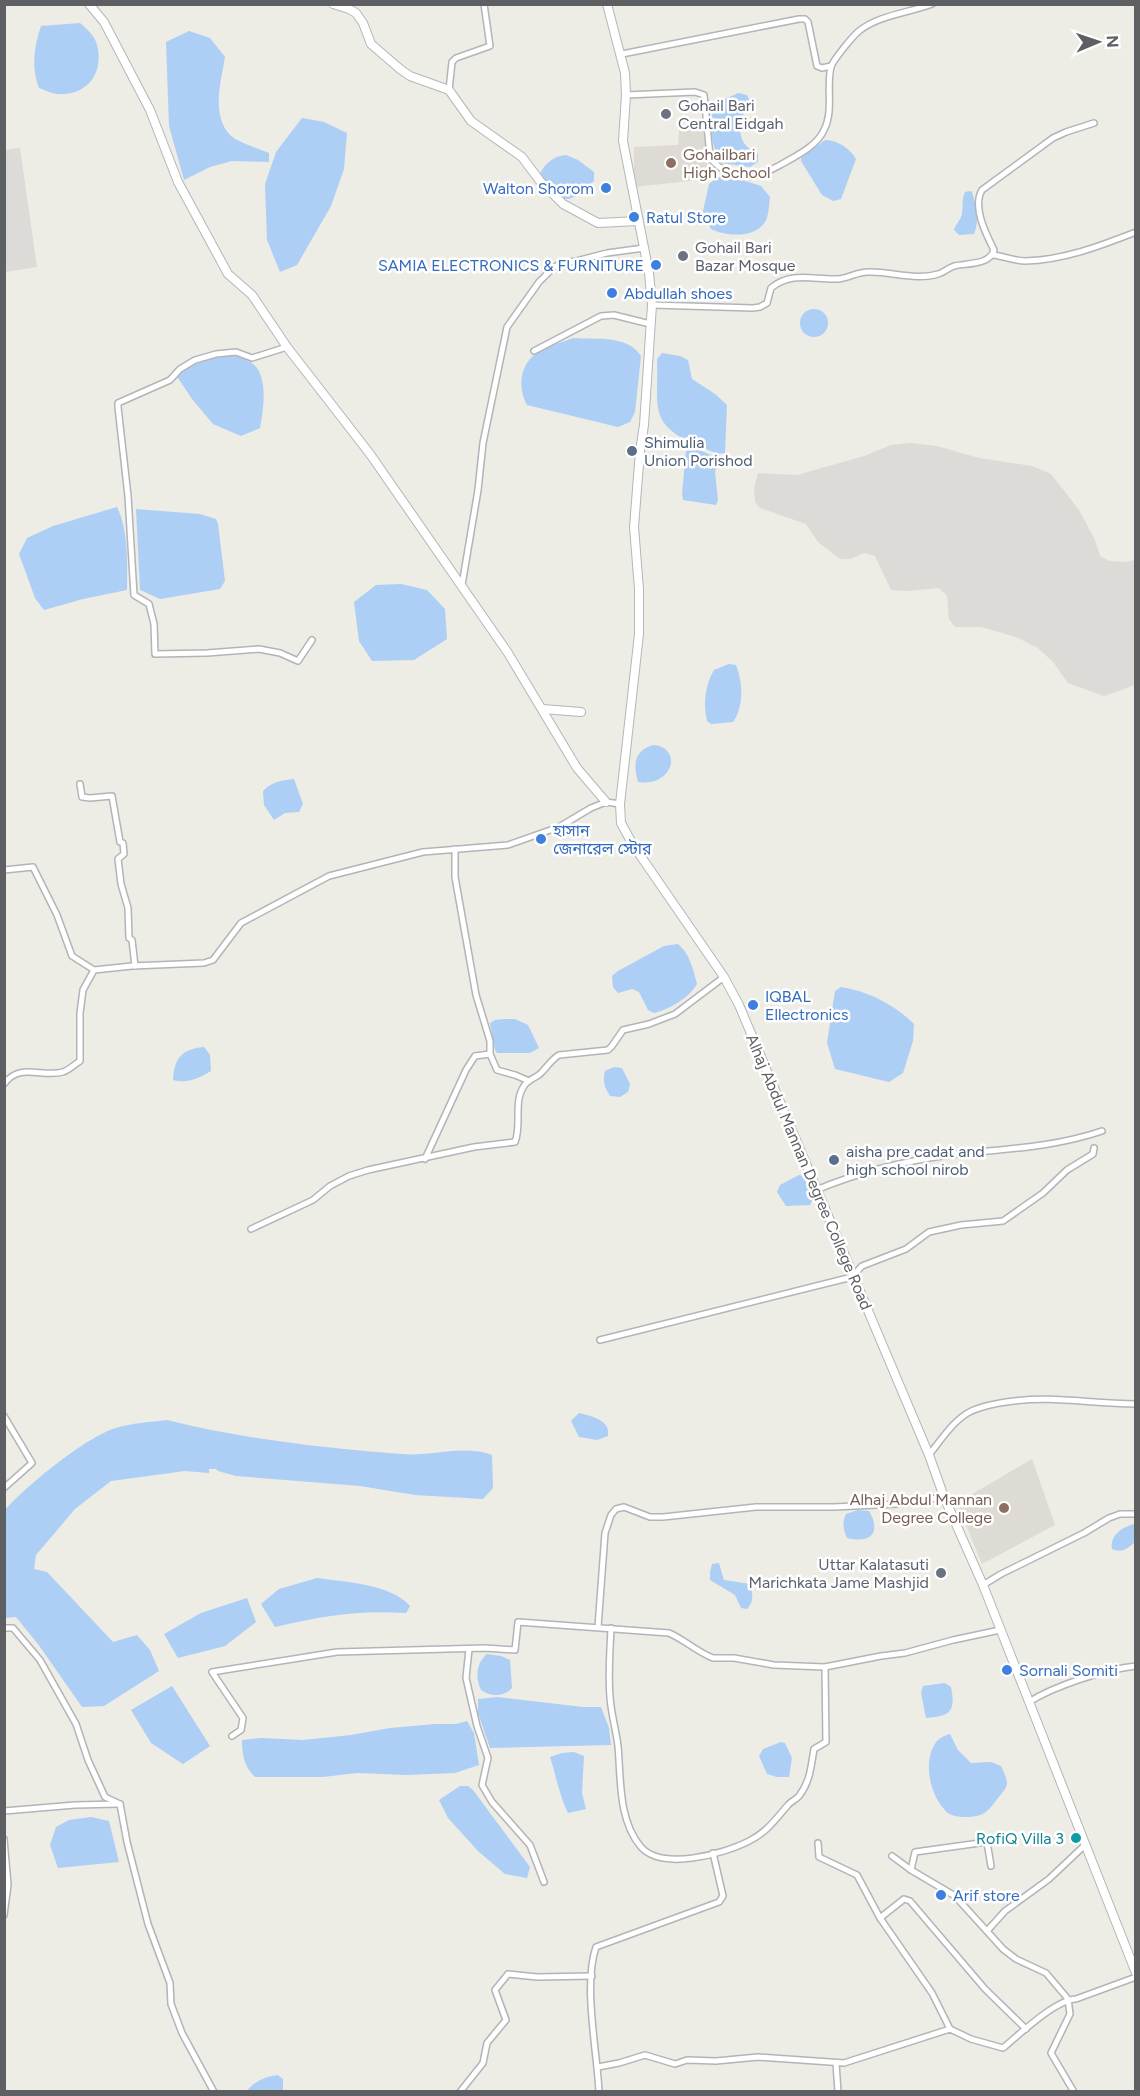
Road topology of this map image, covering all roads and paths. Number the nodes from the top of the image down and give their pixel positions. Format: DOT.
graph roads {
  1 [pos="89,4"];
  2 [pos="333,4"];
  3 [pos="483,4"];
  4 [pos="607,4"];
  5 [pos="932,4"];
  6 [pos="622,54"];
  7 [pos="831,66"];
  8 [pos="449,90"];
  9 [pos="626,95"];
  10 [pos="1094,123"];
  11 [pos="638,221"];
  12 [pos="1136,232"];
  13 [pos="644,248"];
  14 [pos="993,255"];
  15 [pos="652,305"];
  16 [pos="650,324"];
  17 [pos="287,347"];
  18 [pos="534,351"];
  19 [pos="462,585"];
  20 [pos="312,640"];
  21 [pos="542,709"];
  22 [pos="581,712"];
  23 [pos="80,784"];
  24 [pos="606,802"];
  25 [pos="620,804"];
  26 [pos="455,849"];
  27 [pos="4,870"];
  28 [pos="135,966"];
  29 [pos="94,970"];
  30 [pos="724,977"];
  31 [pos="490,1054"];
  32 [pos="529,1081"];
  33 [pos="4,1084"];
  34 [pos="1102,1131"];
  35 [pos="1094,1148"];
  36 [pos="425,1159"];
  37 [pos="816,1190"];
  38 [pos="251,1229"];
  39 [pos="852,1277"];
  40 [pos="600,1340"];
  41 [pos="1136,1404"];
  42 [pos="4,1416"];
  43 [pos="928,1455"];
  44 [pos="4,1488"];
  45 [pos="944,1497"];
  46 [pos="1136,1514"];
  47 [pos="983,1585"];
  48 [pos="598,1627"];
  49 [pos="4,1628"];
  50 [pos="611,1628"];
  51 [pos="1000,1630"];
  52 [pos="469,1648"];
  53 [pos="1136,1666"];
  54 [pos="825,1667"];
  55 [pos="1029,1702"];
  56 [pos="232,1736"];
  57 [pos="120,1804"];
  58 [pos="4,1811"];
  59 [pos="4,1839"];
  60 [pos="818,1843"];
  61 [pos="1085,1845"];
  62 [pos="713,1853"];
  63 [pos="892,1856"];
  64 [pos="991,1866"];
  65 [pos="911,1870"];
  66 [pos="544,1882"];
  67 [pos="4,1915"];
  68 [pos="880,1918"];
  69 [pos="987,1931"];
  70 [pos="1136,1975"];
  71 [pos="592,1976"];
  72 [pos="1068,1999"];
  73 [pos="950,2029"];
  74 [pos="1026,2029"];
  75 [pos="836,2063"];
  76 [pos="598,2067"];
  77 [pos="214,2091"];
  78 [pos="460,2091"];
  79 [pos="599,2091"];
  80 [pos="838,2091"];
  81 [pos="1074,2091"];
  1 -- 17 [label="street"];
  2 -- 8 [label="street"];
  3 -- 8 [label="street"];
  4 -- 6 [label="street, Alhaj Abdul Mannan Degree College Road"];
  5 -- 7 [label="street"];
  6 -- 7 [label="street"];
  6 -- 9 [label="street, Alhaj Abdul Mannan Degree College Road"];
  7 -- 9 [label="street"];
  8 -- 11 [label="street"];
  9 -- 11 [label="street, Alhaj Abdul Mannan Degree College Road"];
  10 -- 14 [label="street"];
  11 -- 13 [label="street, Alhaj Abdul Mannan Degree College Road"];
  12 -- 14 [label="street"];
  13 -- 15 [label="street, Alhaj Abdul Mannan Degree College Road"];
  13 -- 19 [label="street"];
  14 -- 15 [label="street"];
  15 -- 16 [label="street, Alhaj Abdul Mannan Degree College Road"];
  16 -- 18 [label="street"];
  16 -- 25 [label="street, Alhaj Abdul Mannan Degree College Road"];
  17 -- 19 [label="street"];
  17 -- 20 [label="street"];
  19 -- 21 [label="street"];
  21 -- 22 [label="street"];
  21 -- 24 [label="street"];
  23 -- 28 [label="street"];
  24 -- 25 [label="street"];
  24 -- 26 [label="street"];
  25 -- 30 [label="street, Alhaj Abdul Mannan Degree College Road"];
  26 -- 28 [label="street"];
  26 -- 31 [label="street"];
  27 -- 29 [label="street"];
  28 -- 29 [label="street"];
  29 -- 33 [label="street"];
  30 -- 32 [label="street"];
  30 -- 37 [label="street, Alhaj Abdul Mannan Degree College Road"];
  31 -- 32 [label="street"];
  31 -- 36 [label="street"];
  32 -- 36 [label="street"];
  34 -- 37 [label="street"];
  35 -- 39 [label="street"];
  36 -- 38 [label="street"];
  37 -- 39 [label="street, Alhaj Abdul Mannan Degree College Road"];
  39 -- 40 [label="street"];
  39 -- 43 [label="street, Alhaj Abdul Mannan Degree College Road"];
  41 -- 43 [label="street"];
  42 -- 44 [label="street"];
  43 -- 45 [label="street, Alhaj Abdul Mannan Degree College Road"];
  45 -- 47 [label="street, Alhaj Abdul Mannan Degree College Road"];
  45 -- 48 [label="street"];
  46 -- 47 [label="street"];
  47 -- 51 [label="street, Alhaj Abdul Mannan Degree College Road"];
  48 -- 50 [label="street"];
  48 -- 52 [label="street"];
  49 -- 57 [label="street"];
  50 -- 54 [label="street"];
  50 -- 62 [label="street"];
  51 -- 54 [label="street"];
  51 -- 55 [label="street, Alhaj Abdul Mannan Degree College Road"];
  52 -- 56 [label="street"];
  52 -- 66 [label="street"];
  53 -- 55 [label="street"];
  54 -- 62 [label="street"];
  55 -- 61 [label="street, Alhaj Abdul Mannan Degree College Road"];
  57 -- 58 [label="street"];
  57 -- 77 [label="street"];
  59 -- 67 [label="street"];
  60 -- 68 [label="street"];
  61 -- 69 [label="street"];
  61 -- 70 [label="street, Alhaj Abdul Mannan Degree College Road"];
  62 -- 71 [label="street"];
  63 -- 65 [label="street"];
  64 -- 65 [label="street"];
  65 -- 69 [label="street"];
  68 -- 73 [label="street"];
  68 -- 74 [label="street"];
  69 -- 72 [label="street"];
  70 -- 72 [label="street"];
  71 -- 76 [label="street"];
  71 -- 78 [label="street"];
  72 -- 74 [label="street"];
  72 -- 81 [label="street"];
  73 -- 74 [label="street"];
  73 -- 75 [label="street"];
  75 -- 76 [label="street"];
  75 -- 80 [label="street"];
  76 -- 79 [label="street"];
}
